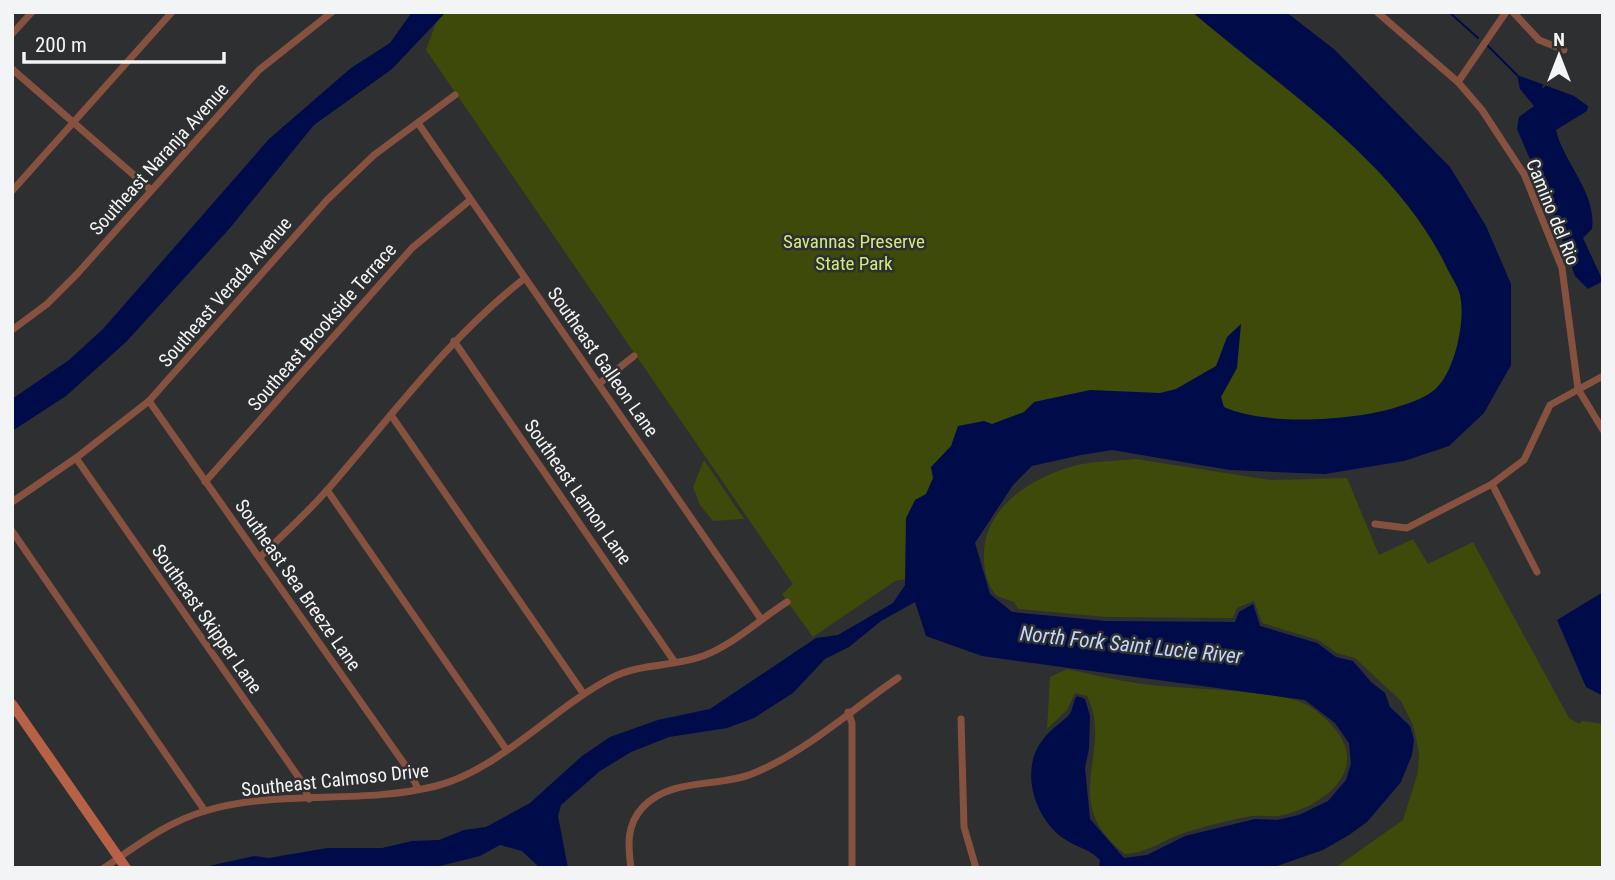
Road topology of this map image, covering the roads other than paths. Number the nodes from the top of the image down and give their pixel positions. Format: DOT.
graph roads {
  1 [pos="32,12"];
  2 [pos="172,12"];
  3 [pos="332,12"];
  4 [pos="1377,12"];
  5 [pos="1506,12"];
  6 [pos="1513,12"];
  7 [pos="12,34"];
  8 [pos="1564,50"];
  9 [pos="12,69"];
  10 [pos="1458,82"];
  11 [pos="455,95"];
  12 [pos="74,121"];
  13 [pos="418,124"];
  14 [pos="151,190"];
  15 [pos="12,191"];
  16 [pos="469,201"];
  17 [pos="525,278"];
  18 [pos="12,330"];
  19 [pos="454,341"];
  20 [pos="634,356"];
  21 [pos="1603,376"];
  22 [pos="600,383"];
  23 [pos="1578,388"];
  24 [pos="149,401"];
  25 [pos="391,415"];
  26 [pos="1603,430"];
  27 [pos="76,458"];
  28 [pos="205,482"];
  29 [pos="1492,484"];
  30 [pos="327,491"];
  31 [pos="12,502"];
  32 [pos="1375,524"];
  33 [pos="12,531"];
  34 [pos="261,556"];
  35 [pos="1536,572"];
  36 [pos="787,602"];
  37 [pos="761,619"];
  38 [pos="674,661"];
  39 [pos="898,678"];
  40 [pos="583,693"];
  41 [pos="12,704"];
  42 [pos="848,712"];
  43 [pos="961,719"];
  44 [pos="506,749"];
  45 [pos="418,789"];
  46 [pos="309,799"];
  47 [pos="205,811"];
  48 [pos="119,858"];
  49 [pos="104,868"];
  50 [pos="126,868"];
  51 [pos="631,868"];
  52 [pos="852,868"];
  53 [pos="976,868"];
  1 -- 7 [label="street"];
  2 -- 12 [label="street"];
  3 -- 14 [label="street, Southeast Naranja Avenue"];
  4 -- 10 [label="street, Camino del Rio"];
  5 -- 10 [label="street"];
  6 -- 8 [label="street"];
  9 -- 12 [label="street"];
  10 -- 23 [label="street, Camino del Rio"];
  11 -- 13 [label="street, Southeast Verada Avenue"];
  12 -- 14 [label="street"];
  12 -- 15 [label="street"];
  13 -- 16 [label="street, Southeast Galleon Lane"];
  13 -- 24 [label="street, Southeast Verada Avenue"];
  14 -- 18 [label="street, Southeast Naranja Avenue"];
  16 -- 17 [label="street, Southeast Galleon Lane"];
  16 -- 28 [label="street, Southeast Brookside Terrace"];
  17 -- 19 [label="street"];
  17 -- 22 [label="street, Southeast Galleon Lane"];
  19 -- 25 [label="street"];
  19 -- 38 [label="street, Southeast Lamon Lane"];
  20 -- 22 [label="street"];
  21 -- 23 [label="street"];
  22 -- 37 [label="street, Southeast Galleon Lane"];
  23 -- 26 [label="street, Camino del Rio"];
  23 -- 29 [label="street"];
  24 -- 27 [label="street, Southeast Verada Avenue"];
  24 -- 28 [label="street, Southeast Sea Breeze Lane"];
  25 -- 30 [label="street"];
  25 -- 40 [label="street"];
  27 -- 31 [label="street, Southeast Verada Avenue"];
  27 -- 46 [label="street, Southeast Skipper Lane"];
  28 -- 34 [label="street, Southeast Sea Breeze Lane"];
  29 -- 32 [label="street"];
  29 -- 35 [label="street"];
  30 -- 34 [label="street"];
  30 -- 44 [label="street"];
  33 -- 47 [label="street"];
  34 -- 45 [label="street, Southeast Sea Breeze Lane"];
  36 -- 37 [label="street, Southeast Calmoso Drive"];
  37 -- 38 [label="street, Southeast Calmoso Drive"];
  38 -- 40 [label="street, Southeast Calmoso Drive"];
  39 -- 42 [label="street"];
  40 -- 44 [label="street, Southeast Calmoso Drive"];
  41 -- 48 [label="street"];
  42 -- 51 [label="street"];
  42 -- 52 [label="street"];
  43 -- 53 [label="street"];
  44 -- 45 [label="street, Southeast Calmoso Drive"];
  45 -- 46 [label="street, Southeast Calmoso Drive"];
  46 -- 47 [label="street, Southeast Calmoso Drive"];
  47 -- 48 [label="street, Southeast Calmoso Drive"];
  48 -- 49 [label="street, Southeast Calmoso Drive"];
  48 -- 50 [label="street"];
}
